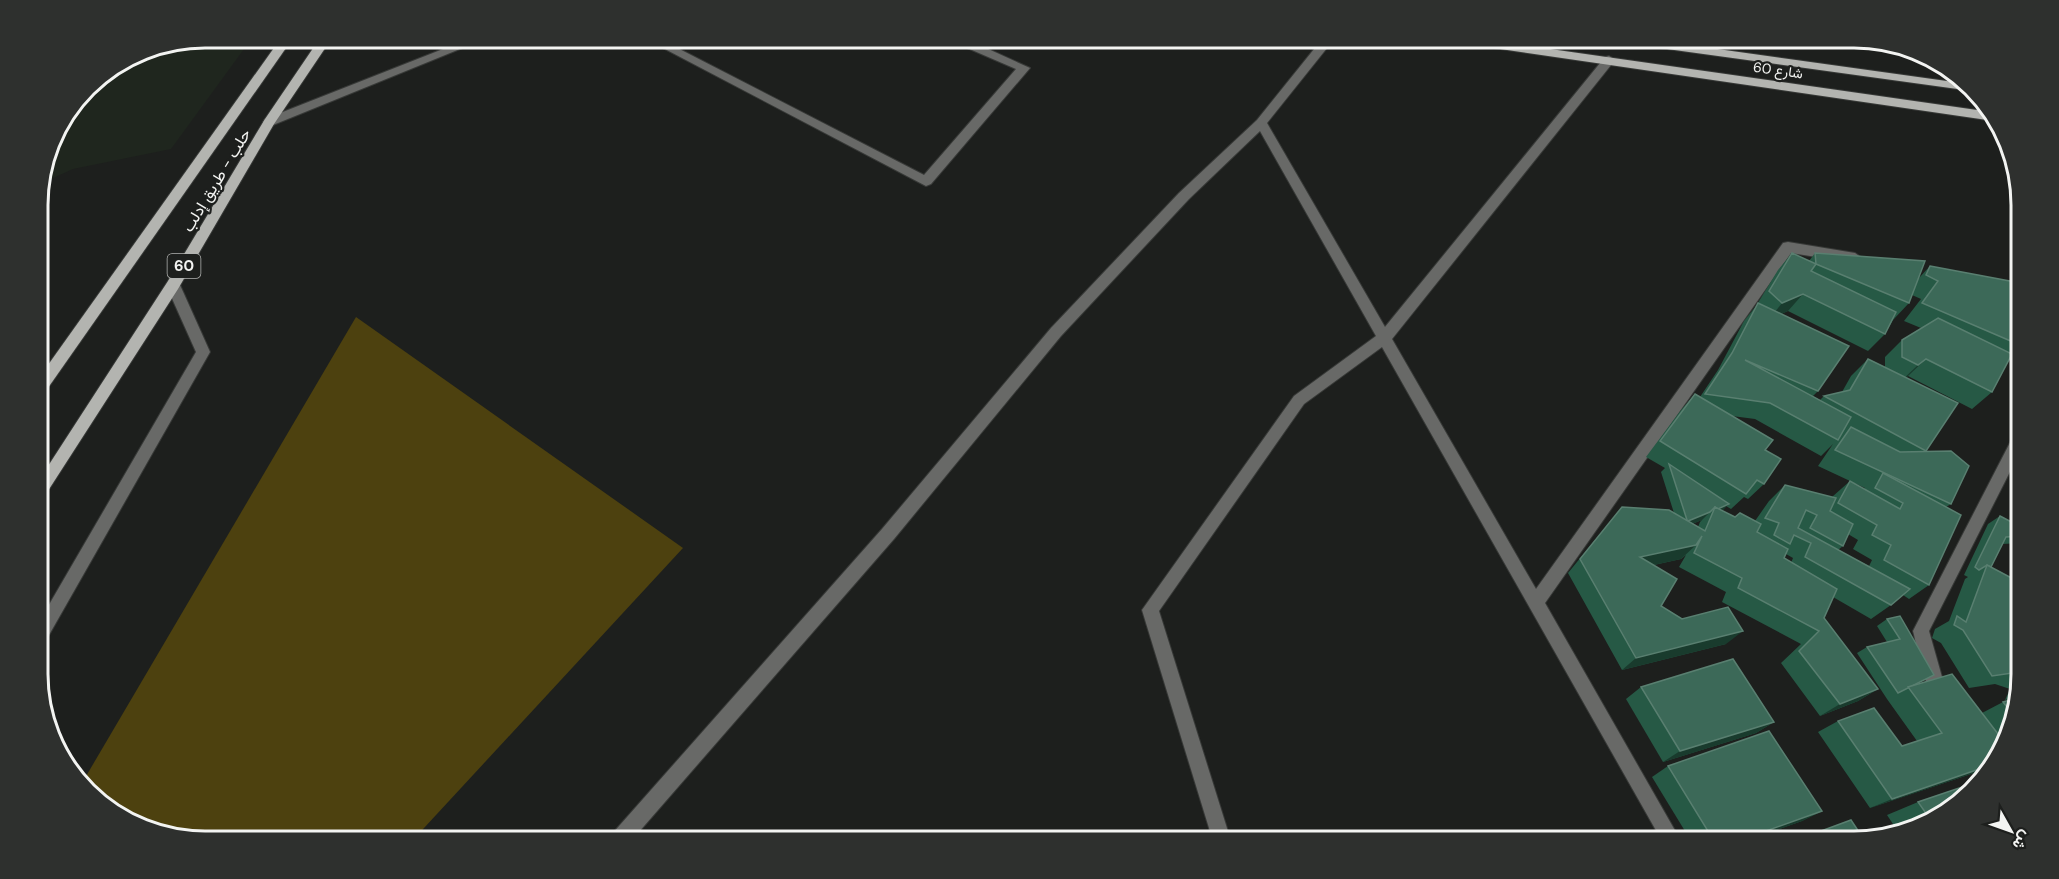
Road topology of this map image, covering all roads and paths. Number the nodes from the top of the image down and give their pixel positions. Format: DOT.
graph roads {
  1 [pos="280,48"];
  2 [pos="319,48"];
  3 [pos="456,48"];
  4 [pos="669,48"];
  5 [pos="978,48"];
  6 [pos="1321,48"];
  7 [pos="1523,48"];
  8 [pos="1686,48"];
  9 [pos="1609,60"];
  10 [pos="1957,86"];
  11 [pos="1983,116"];
  12 [pos="269,122"];
  13 [pos="1262,123"];
  14 [pos="1870,261"];
  15 [pos="173,285"];
  16 [pos="1384,336"];
  17 [pos="48,377"];
  18 [pos="2011,458"];
  19 [pos="48,478"];
  20 [pos="1537,601"];
  21 [pos="48,621"];
  22 [pos="1954,706"];
  23 [pos="629,831"];
  24 [pos="1219,831"];
  25 [pos="1666,831"];
  1 -- 17 [label="main road, حلب - طريق إدلب"];
  2 -- 12 [label="main road, حلب - طريق إدلب / 60"];
  3 -- 12 [label="street"];
  4 -- 5 [label="street"];
  6 -- 13 [label="street"];
  7 -- 9 [label="main road, شارع 60"];
  8 -- 10 [label="main road, شارع 60"];
  9 -- 11 [label="main road, شارع 60"];
  9 -- 16 [label="street"];
  12 -- 15 [label="main road, حلب - طريق إدلب / 60"];
  13 -- 16 [label="street"];
  13 -- 23 [label="street"];
  14 -- 20 [label="street"];
  15 -- 19 [label="main road, حلب - طريق إدلب / 60"];
  15 -- 21 [label="street"];
  16 -- 20 [label="street"];
  16 -- 24 [label="street"];
  18 -- 22 [label="street"];
  20 -- 25 [label="street"];
}
